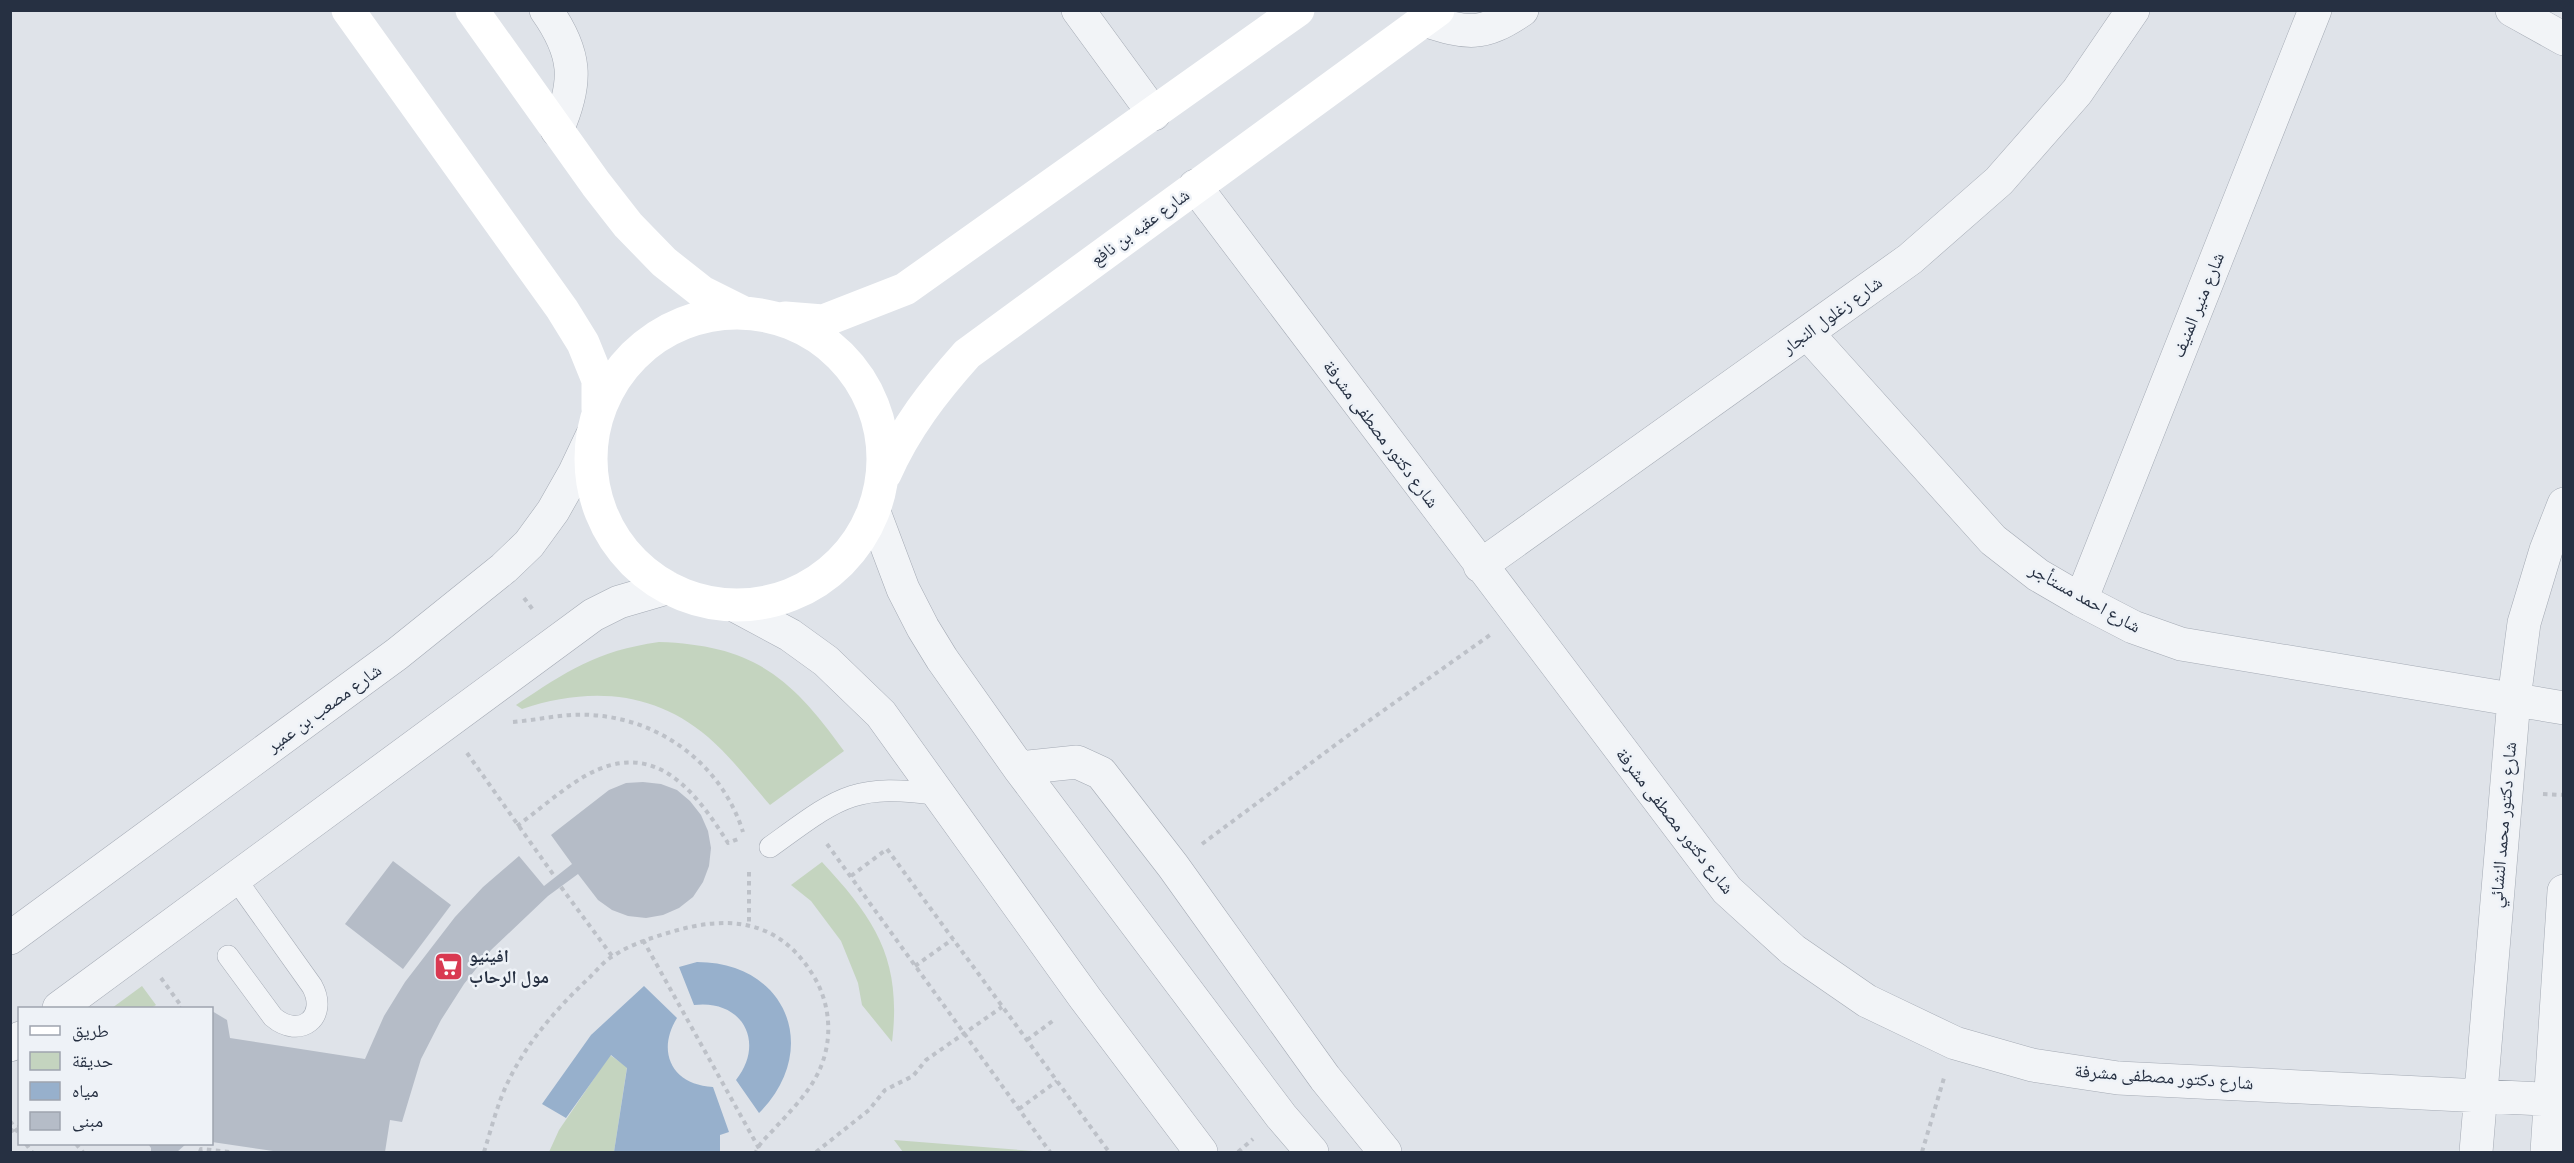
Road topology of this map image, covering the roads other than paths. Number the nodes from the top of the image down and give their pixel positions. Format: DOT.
graph roads {
  1 [pos="348,10"];
  2 [pos="472,10"];
  3 [pos="546,10"];
  4 [pos="1078,10"];
  5 [pos="1298,10"];
  6 [pos="1522,10"];
  7 [pos="2133,10"];
  8 [pos="2315,10"];
  9 [pos="2512,10"];
  10 [pos="1431,15"];
  11 [pos="2564,39"];
  12 [pos="1154,114"];
  13 [pos="557,130"];
  14 [pos="1195,186"];
  15 [pos="742,312"];
  16 [pos="776,317"];
  17 [pos="1807,333"];
  18 [pos="595,423"];
  19 [pos="878,497"];
  20 [pos="2564,504"];
  21 [pos="1480,566"];
  22 [pos="667,588"];
  23 [pos="2080,600"];
  24 [pos="736,606"];
  25 [pos="2514,699"];
  26 [pos="2564,708"];
  27 [pos="1019,768"];
  28 [pos="939,795"];
  29 [pos="771,847"];
  30 [pos="235,878"];
  31 [pos="2564,891"];
  32 [pos="11,938"];
  33 [pos="228,956"];
  34 [pos="60,1007"];
  35 [pos="2480,1096"];
  36 [pos="2557,1100"];
  37 [pos="1196,1150"];
  38 [pos="1312,1152"];
  39 [pos="1385,1152"];
  40 [pos="2476,1152"];
  41 [pos="2547,1152"];
  1 -- 18 [label="street, شارع عقبه بن نافع"];
  2 -- 13 [label="street"];
  3 -- 13 [label="street"];
  4 -- 12 [label="street"];
  5 -- 12 [label="street"];
  6 -- 10 [label="street"];
  7 -- 17 [label="street, شارع زغلول النجار"];
  8 -- 23 [label="street, شارع منير المنيف"];
  9 -- 11 [label="street"];
  10 -- 14 [label="street, شارع عقبه بن نافع"];
  12 -- 16 [label="street"];
  13 -- 15 [label="street"];
  14 -- 19 [label="street, شارع عقبه بن نافع"];
  14 -- 21 [label="street, شارع دكتور مصطفى مشرفة"];
  15 -- 16 [label="street"];
  15 -- 18 [label="street"];
  16 -- 19 [label="street"];
  17 -- 21 [label="street, شارع زغلول النجار"];
  17 -- 23 [label="street, شارع احمد مستأجر"];
  18 -- 22 [label="street, شارع عقبه بن نافع"];
  18 -- 32 [label="street, شارع مصعب بن عمير"];
  19 -- 24 [label="street, شارع عقبه بن نافع"];
  19 -- 27 [label="street"];
  20 -- 25 [label="street, شارع دكتور محمد النشائي"];
  21 -- 35 [label="street, شارع دكتور مصطفى مشرفة"];
  22 -- 24 [label="street, شارع عقبه بن نافع"];
  22 -- 30 [label="street"];
  23 -- 25 [label="street, شارع احمد مستأجر"];
  24 -- 28 [label="street"];
  25 -- 26 [label="street, شارع احمد مستأجر"];
  25 -- 35 [label="street, شارع دكتور محمد النشائي"];
  27 -- 38 [label="street"];
  27 -- 39 [label="street"];
  28 -- 29 [label="lane"];
  28 -- 37 [label="street"];
  30 -- 33 [label="lane"];
  30 -- 34 [label="street"];
  31 -- 36 [label="street"];
  35 -- 36 [label="street, شارع دكتور مصطفى مشرفة"];
  35 -- 40 [label="street, شارع دكتور محمد النشائي"];
  36 -- 41 [label="street"];
}
